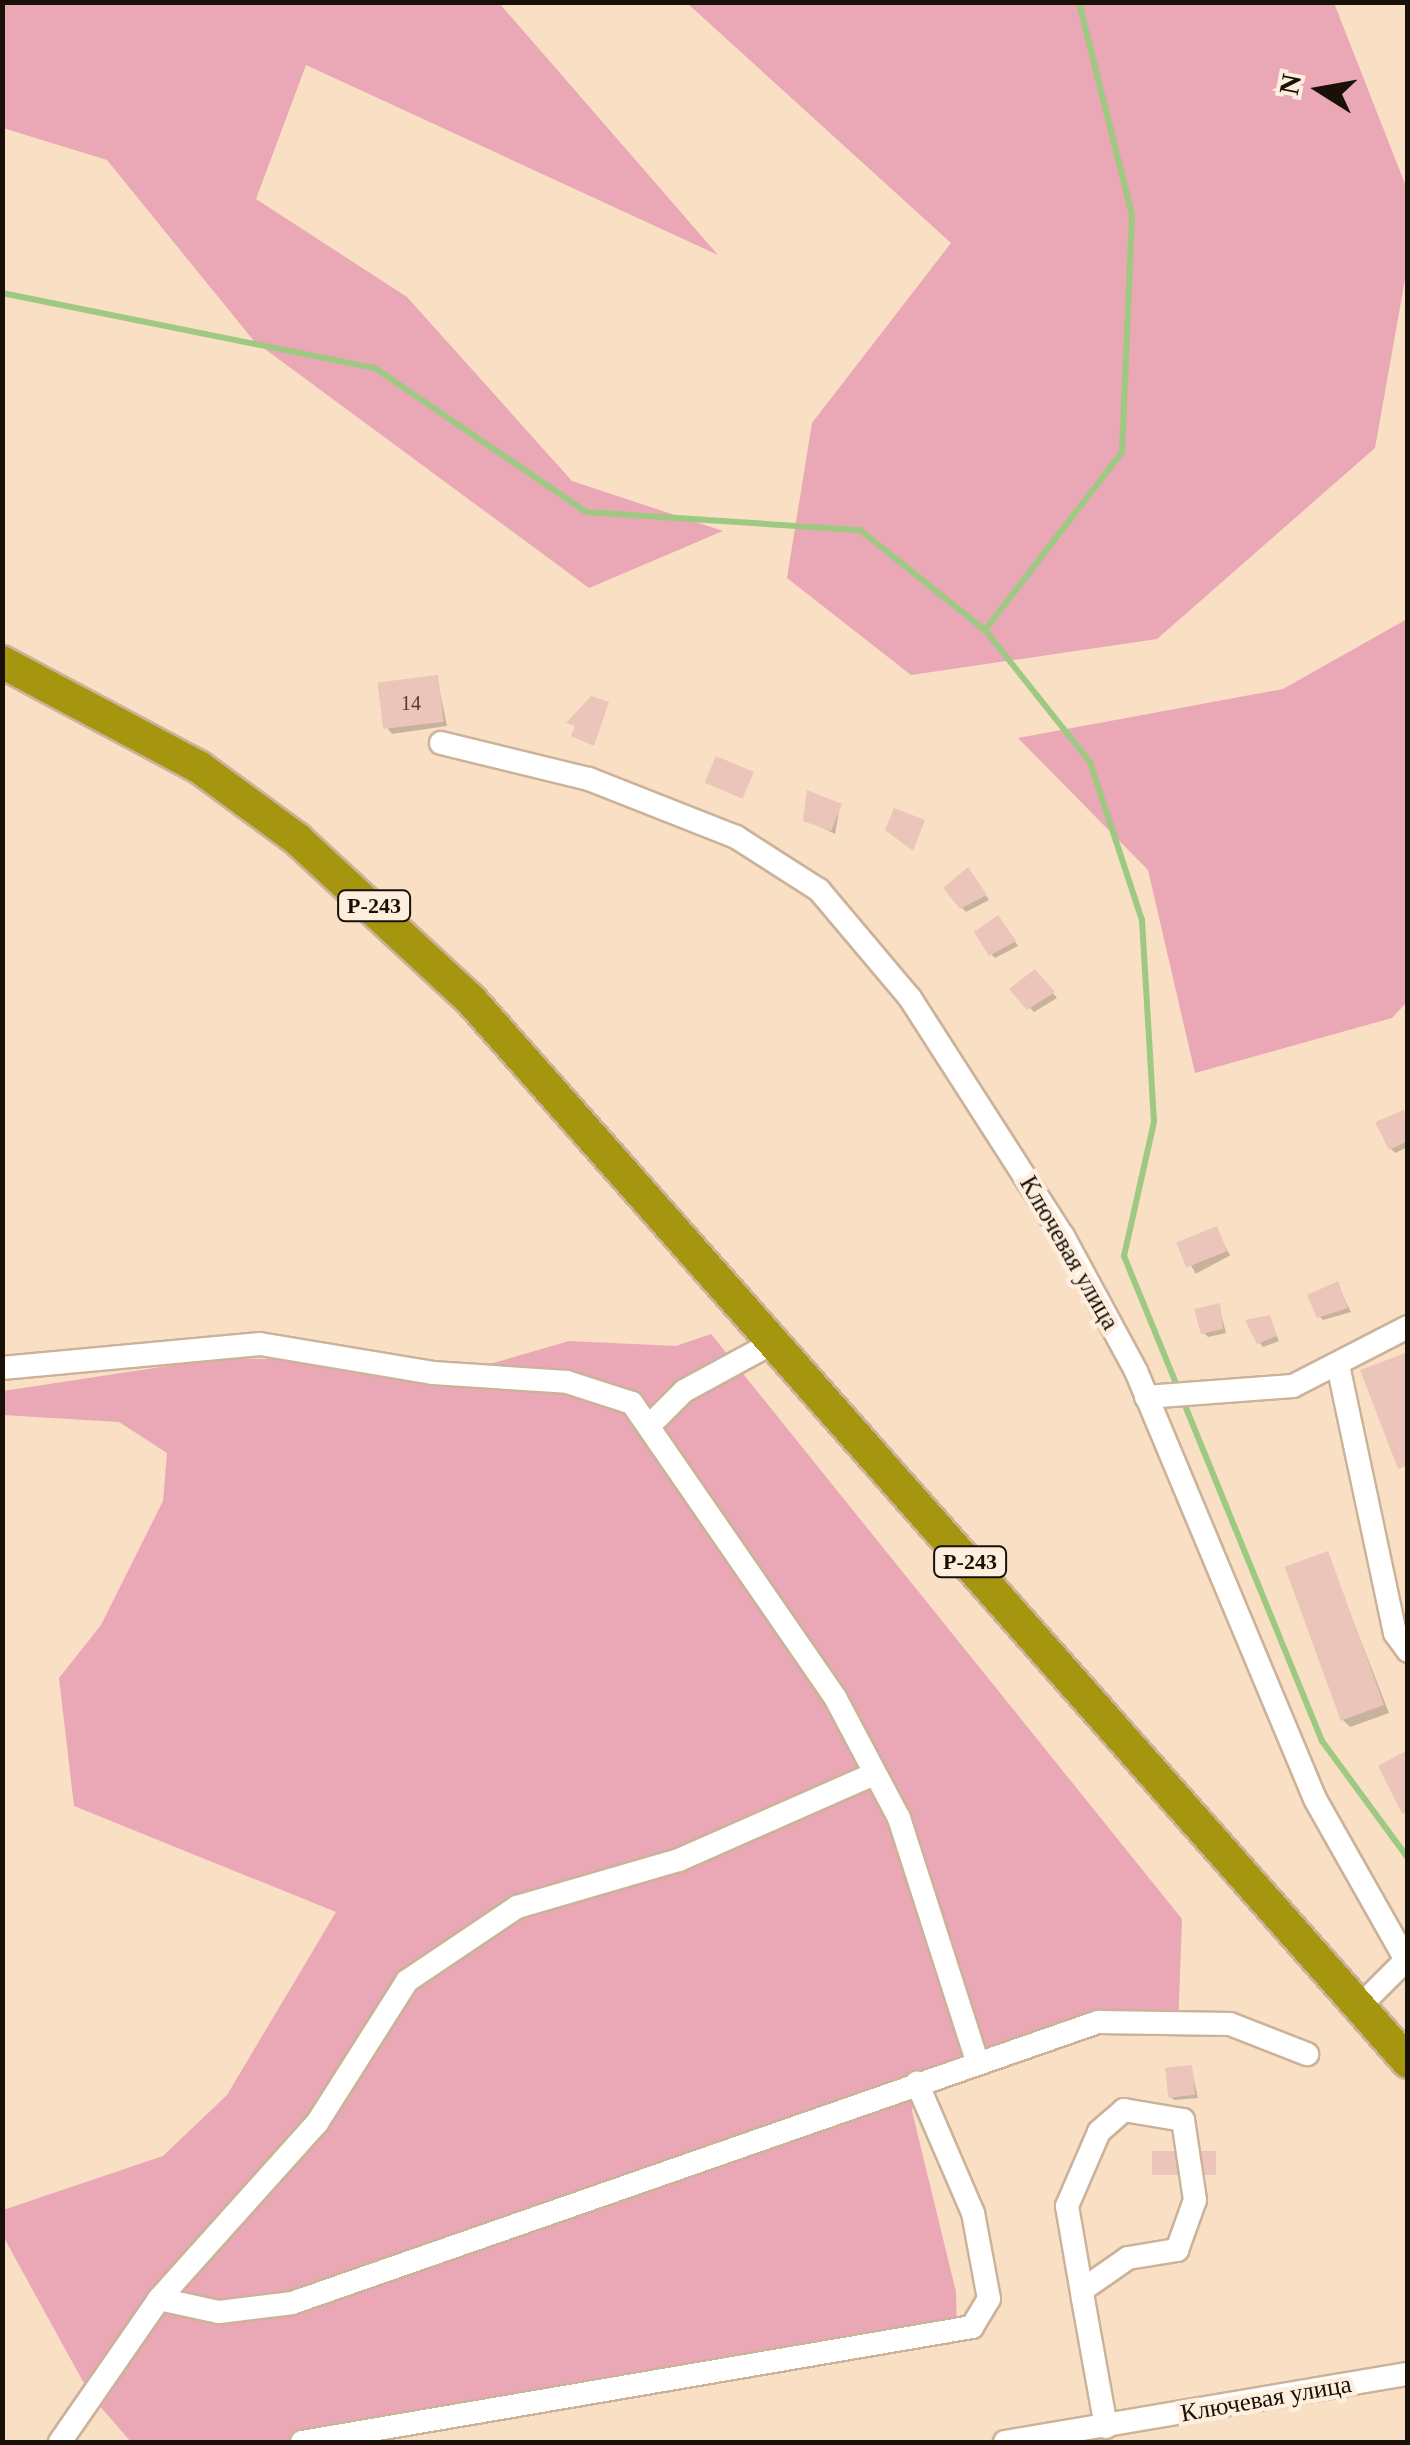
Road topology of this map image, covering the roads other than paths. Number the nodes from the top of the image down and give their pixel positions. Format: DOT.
graph roads {
  1 [pos="2,662"];
  2 [pos="441,743"];
  3 [pos="1408,1327"];
  4 [pos="776,1341"];
  5 [pos="1338,1365"];
  6 [pos="2,1368"];
  7 [pos="1146,1397"];
  8 [pos="652,1423"];
  9 [pos="1408,1651"];
  10 [pos="872,1775"];
  11 [pos="1360,2006"];
  12 [pos="1307,2054"];
  13 [pos="976,2058"];
  14 [pos="1408,2062"];
  15 [pos="917,2084"];
  16 [pos="1082,2290"];
  17 [pos="158,2299"];
  18 [pos="1408,2374"];
  19 [pos="1106,2426"];
  20 [pos="60,2442"];
  21 [pos="302,2442"];
  22 [pos="1005,2442"];
  1 -- 4 [label="highway, Р-243"];
  2 -- 7 [label="street, Ключевая улица"];
  3 -- 5 [label="street"];
  4 -- 8 [label="street"];
  4 -- 11 [label="highway, Р-243"];
  5 -- 7 [label="street"];
  5 -- 9 [label="street"];
  6 -- 8 [label="street"];
  7 -- 11 [label="street, Ключевая улица"];
  8 -- 10 [label="street"];
  10 -- 13 [label="street"];
  10 -- 17 [label="street"];
  11 -- 14 [label="highway, Р-243"];
  12 -- 13 [label="street"];
  13 -- 15 [label="street"];
  15 -- 17 [label="street"];
  15 -- 21 [label="street"];
  16 -- 16 [label="street"];
  16 -- 19 [label="street"];
  17 -- 20 [label="street"];
  18 -- 19 [label="street, Ключевая улица"];
  19 -- 22 [label="street, Ключевая улица"];
}
